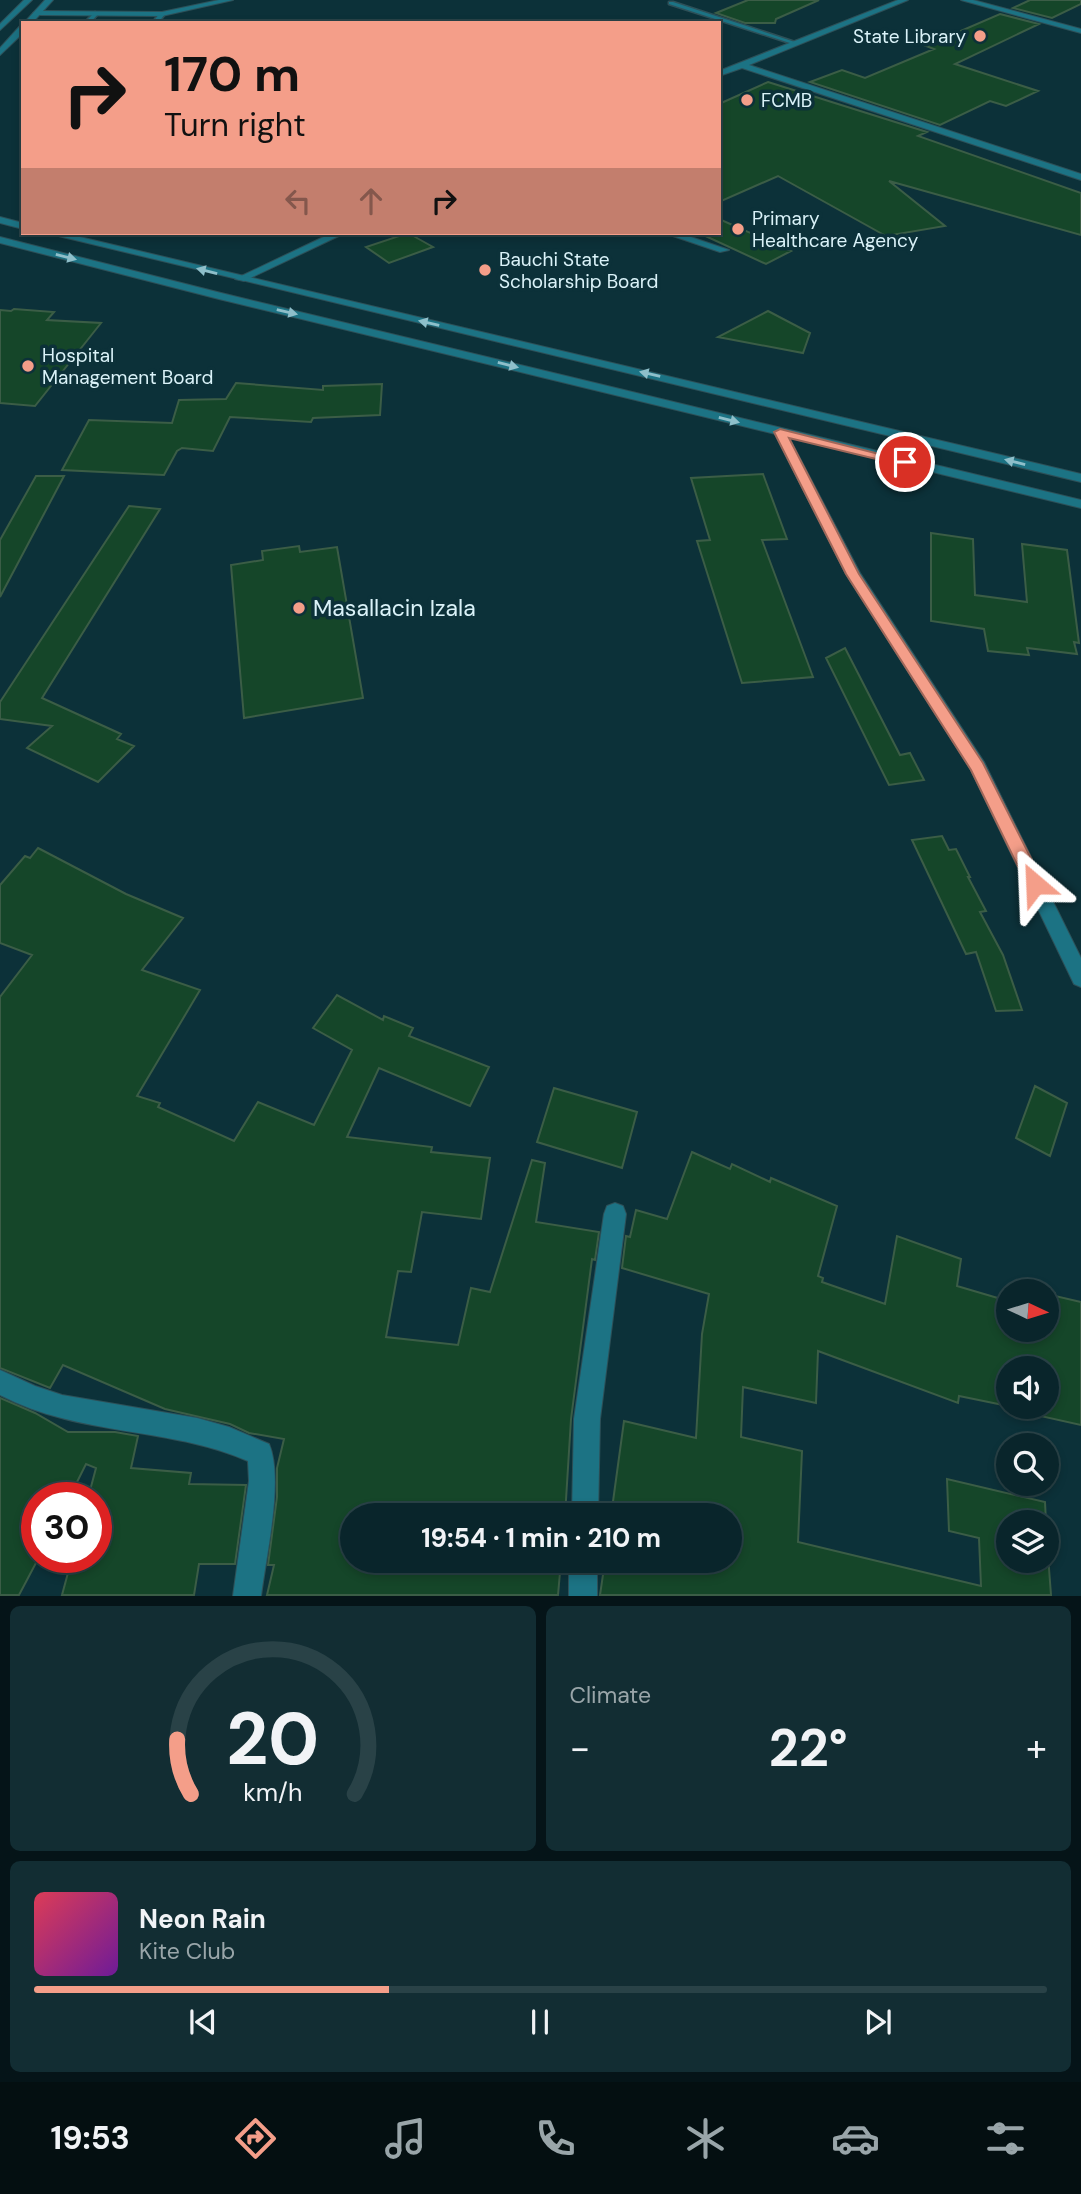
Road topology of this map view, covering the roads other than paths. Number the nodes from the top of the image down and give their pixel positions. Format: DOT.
graph roads {
  1 [pos="27,0"];
  2 [pos="49,0"];
  3 [pos="229,0"];
  4 [pos="904,0"];
  5 [pos="965,0"];
  6 [pos="988,0"];
  7 [pos="671,3"];
  8 [pos="37,13"];
  9 [pos="95,14"];
  10 [pos="162,14"];
  11 [pos="30,21"];
  12 [pos="89,21"];
  13 [pos="157,21"];
  14 [pos="1,25"];
  15 [pos="1081,25"];
  16 [pos="21,30"];
  17 [pos="1081,32"];
  18 [pos="795,43"];
  19 [pos="0,53"];
  20 [pos="742,65"];
  21 [pos="721,73"];
  22 [pos="1081,177"];
  23 [pos="0,220"];
  24 [pos="21,225"];
  25 [pos="59,235"];
  26 [pos="336,235"];
  27 [pos="675,235"];
  28 [pos="0,240"];
  29 [pos="724,250"];
  30 [pos="240,279"];
  31 [pos="780,432"];
  32 [pos="1081,478"];
  33 [pos="1081,504"];
  34 [pos="1081,978"];
  35 [pos="615,1214"];
  36 [pos="0,1382"];
  37 [pos="584,1503"];
  38 [pos="583,1573"];
  39 [pos="247,1595"];
  40 [pos="583,1595"];
  1 -- 14 [label="street"];
  2 -- 8 [label="street"];
  3 -- 10 [label="street"];
  4 -- 18 [label="street"];
  5 -- 17 [label="street"];
  6 -- 15 [label="street"];
  7 -- 18 [label="lane"];
  8 -- 9 [label="street"];
  8 -- 11 [label="street"];
  9 -- 10 [label="street"];
  9 -- 12 [label="lane"];
  10 -- 13 [label="lane"];
  16 -- 19 [label="street"];
  18 -- 20 [label="street"];
  20 -- 21 [label="street"];
  20 -- 22 [label="street"];
  23 -- 24 [label="street"];
  30 -- 25 [label="street, one-way"];
  26 -- 30 [label="street"];
  27 -- 29 [label="street"];
  28 -- 31 [label="street, one-way"];
  32 -- 30 [label="street, one-way"];
  31 -- 33 [label="street"];
  31 -- 34 [label="street"];
  35 -- 37 [label="street"];
  36 -- 39 [label="street"];
  38 -- 40 [label="street"];
}
